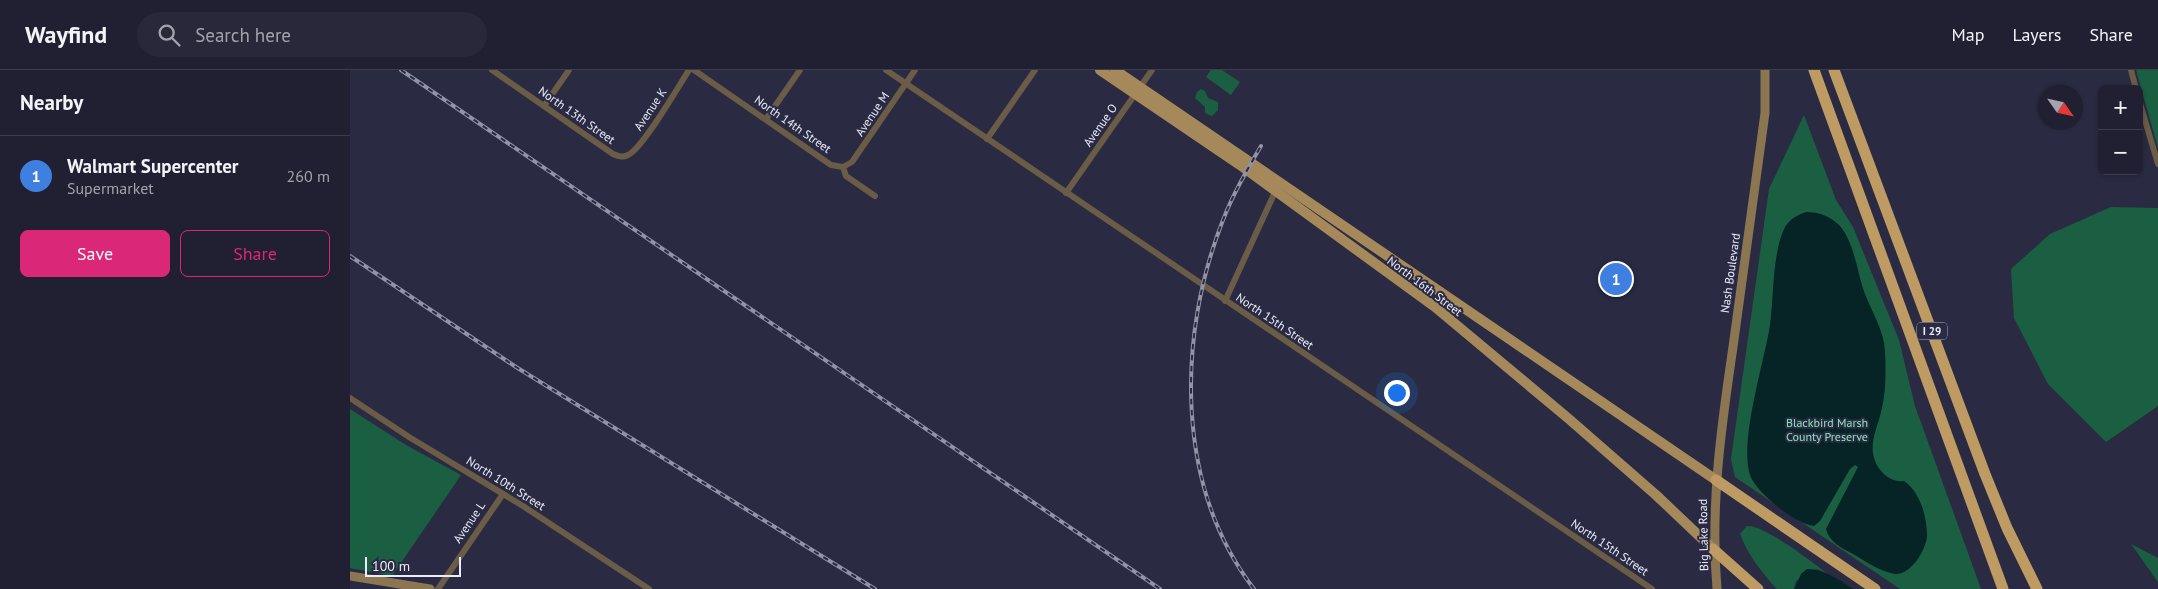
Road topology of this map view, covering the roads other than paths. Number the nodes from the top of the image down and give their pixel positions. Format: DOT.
graph roads {
  1 [pos="492,70"];
  2 [pos="569,70"];
  3 [pos="689,70"];
  4 [pos="694,70"];
  5 [pos="800,70"];
  6 [pos="886,70"];
  7 [pos="915,70"];
  8 [pos="1035,70"];
  9 [pos="1100,70"];
  10 [pos="1114,70"];
  11 [pos="1152,70"];
  12 [pos="1765,70"];
  13 [pos="1814,70"];
  14 [pos="1834,70"];
  15 [pos="2130,70"];
  16 [pos="906,84"];
  17 [pos="2135,85"];
  18 [pos="1137,91"];
  19 [pos="544,106"];
  20 [pos="2143,113"];
  21 [pos="766,119"];
  22 [pos="987,139"];
  23 [pos="625,156"];
  24 [pos="2158,164"];
  25 [pos="843,167"];
  26 [pos="1275,192"];
  27 [pos="1066,193"];
  28 [pos="875,196"];
  29 [pos="1225,301"];
  30 [pos="350,398"];
  31 [pos="1716,480"];
  32 [pos="503,494"];
  33 [pos="1714,549"];
  34 [pos="350,576"];
  35 [pos="430,589"];
  36 [pos="438,589"];
  37 [pos="649,589"];
  38 [pos="1652,589"];
  39 [pos="1717,589"];
  40 [pos="1758,589"];
  41 [pos="1875,589"];
  42 [pos="2003,589"];
  43 [pos="2037,589"];
  1 -- 19 [label="street, North 13th Street"];
  2 -- 19 [label="street"];
  3 -- 23 [label="street, Avenue K"];
  4 -- 21 [label="street, North 14th Street"];
  5 -- 21 [label="street"];
  6 -- 16 [label="street, North 15th Street"];
  7 -- 16 [label="street, Avenue M"];
  8 -- 22 [label="street"];
  9 -- 18 [label="main road, North 16th Street"];
  10 -- 18 [label="main road, North 16th Street"];
  11 -- 18 [label="street, Avenue O"];
  12 -- 31 [label="street, Nash Boulevard"];
  13 -- 42 [label="highway, I 29"];
  14 -- 43 [label="highway, I 29"];
  15 -- 17 [label="street"];
  16 -- 22 [label="street, North 15th Street"];
  16 -- 25 [label="street, Avenue M"];
  18 -- 26 [label="main road, North 16th Street"];
  18 -- 27 [label="street, Avenue O"];
  18 -- 31 [label="main road, North 16th Street"];
  19 -- 23 [label="street, North 13th Street"];
  20 -- 24 [label="street"];
  21 -- 25 [label="street, North 14th Street"];
  22 -- 27 [label="street, North 15th Street"];
  25 -- 28 [label="street, North 14th Street"];
  26 -- 29 [label="street"];
  26 -- 33 [label="main road, North 16th Street"];
  27 -- 29 [label="street, North 15th Street"];
  29 -- 38 [label="street, North 15th Street"];
  30 -- 32 [label="street, North 10th Street"];
  31 -- 33 [label="street, Big Lake Road"];
  31 -- 41 [label="highway"];
  32 -- 36 [label="street, Avenue L"];
  32 -- 37 [label="street, North 10th Street"];
  33 -- 39 [label="street, Big Lake Road"];
  33 -- 40 [label="highway"];
  34 -- 35 [label="street"];
}
